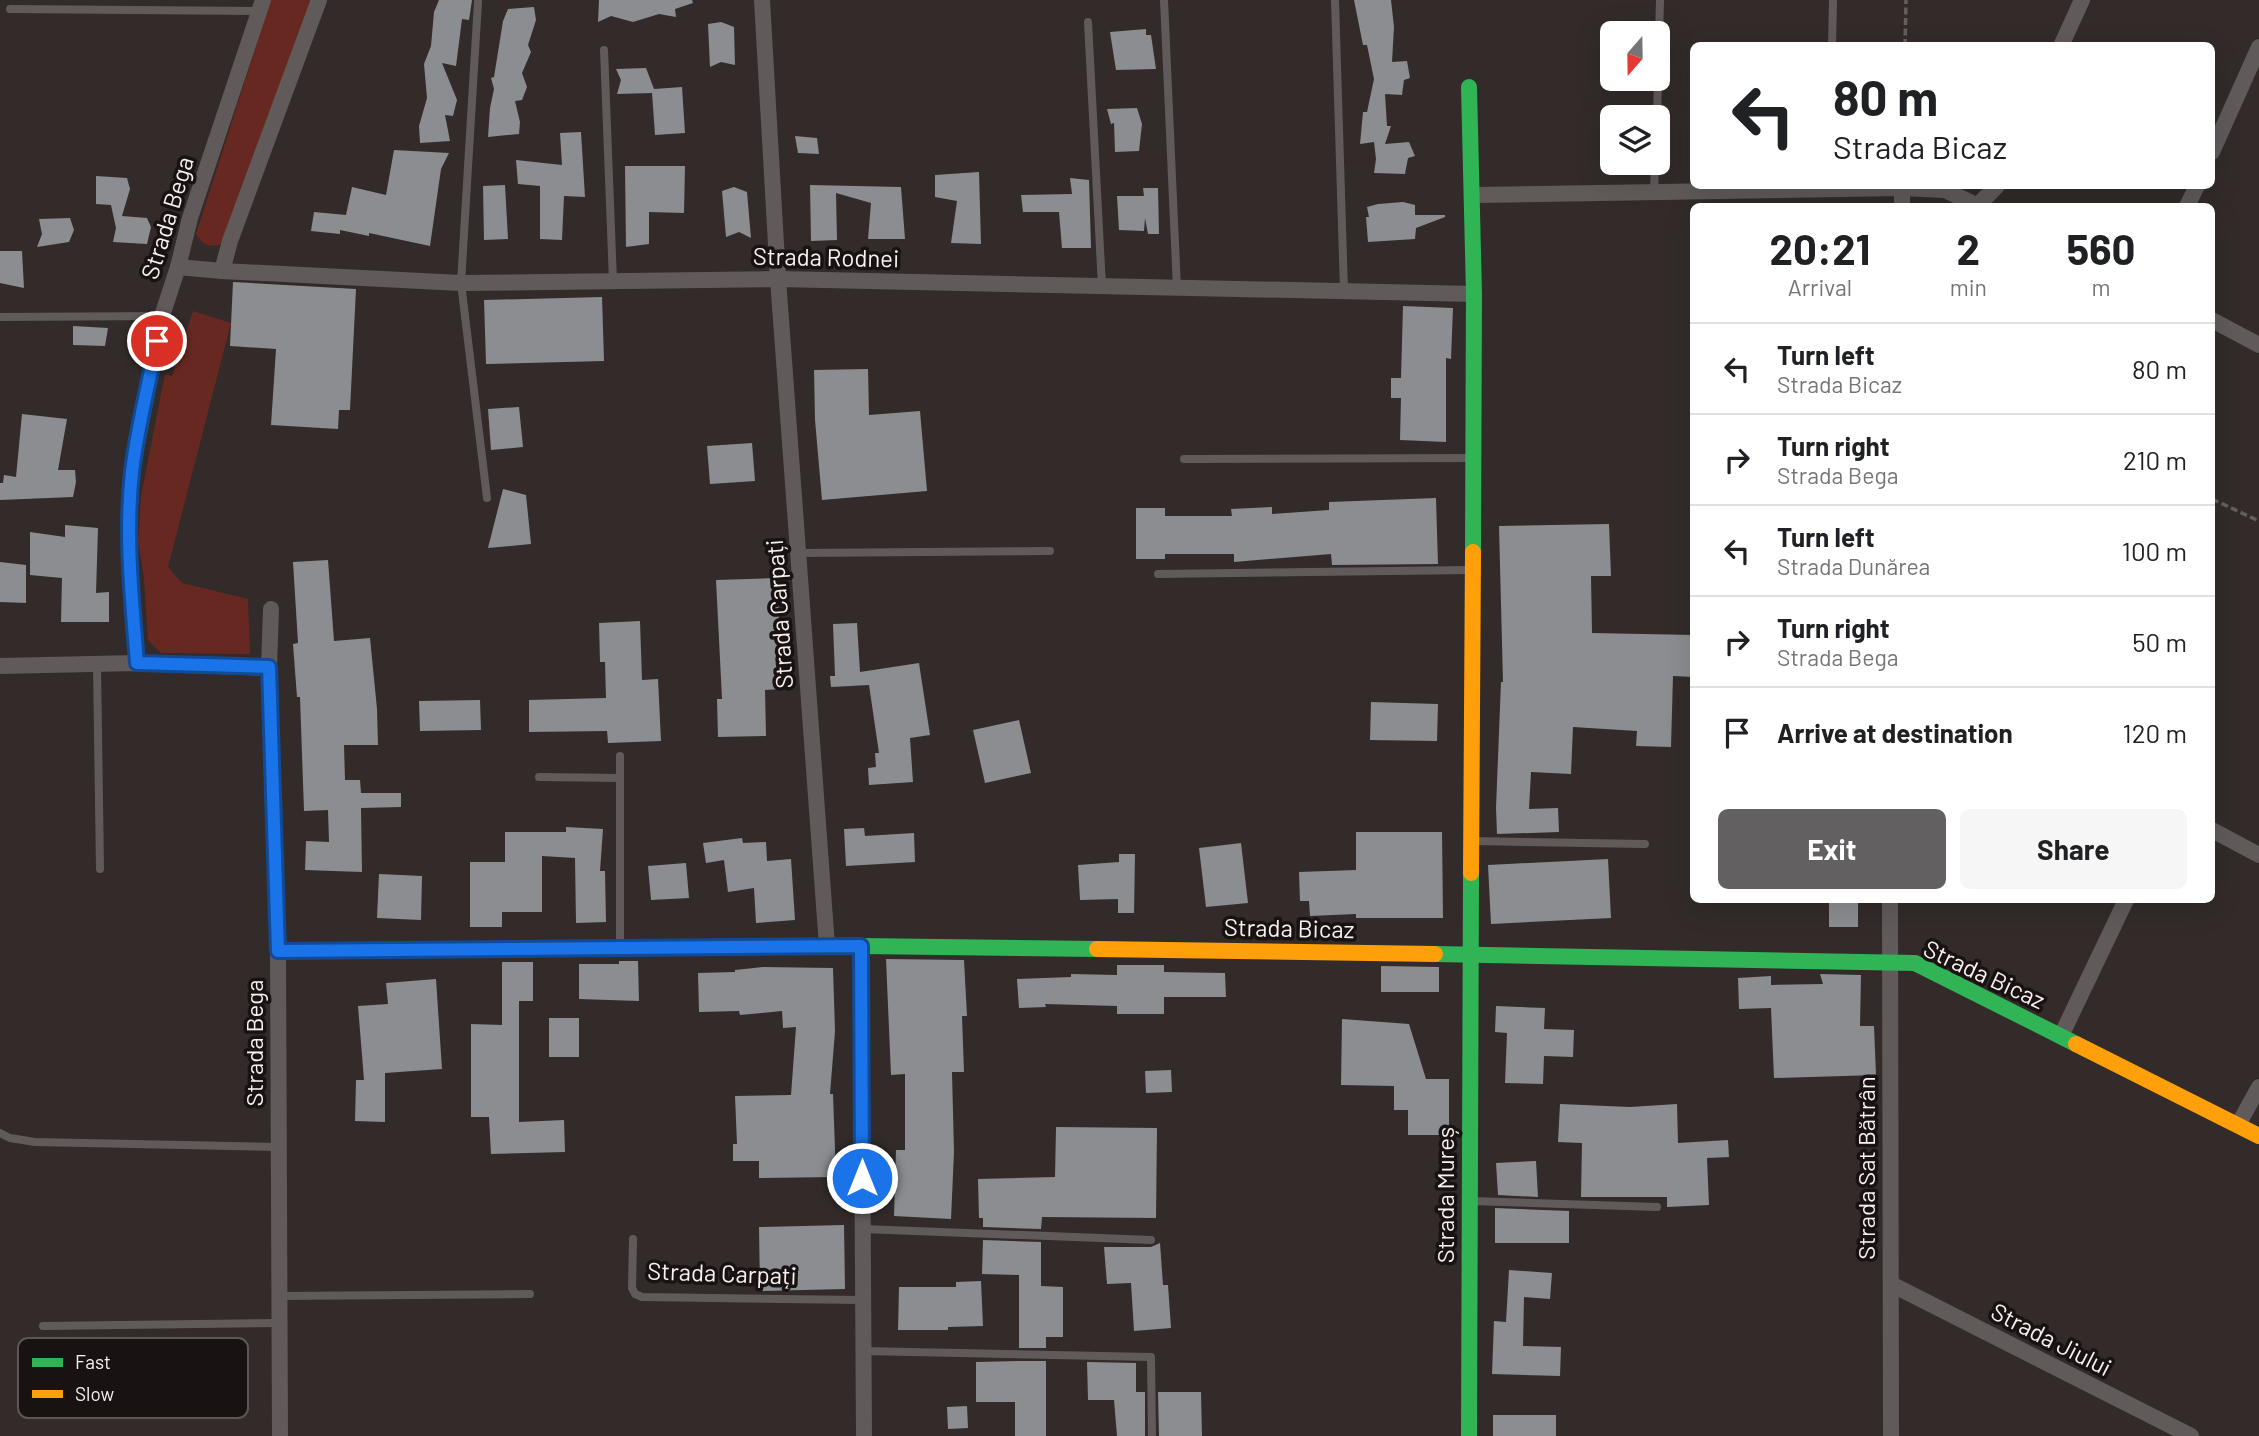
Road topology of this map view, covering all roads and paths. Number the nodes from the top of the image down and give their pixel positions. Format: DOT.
graph roads {
  1 [pos="319,0"];
  2 [pos="762,0"];
  3 [pos="1164,0"];
  4 [pos="1335,0"];
  5 [pos="1660,0"];
  6 [pos="1833,0"];
  7 [pos="1906,0"];
  8 [pos="2082,0"];
  9 [pos="478,2"];
  10 [pos="262,5"];
  11 [pos="10,9"];
  12 [pos="1088,22"];
  13 [pos="1832,42"];
  14 [pos="1905,42"];
  15 [pos="2063,42"];
  16 [pos="2259,47"];
  17 [pos="604,50"];
  18 [pos="1469,87"];
  19 [pos="1657,105"];
  20 [pos="2215,145"];
  21 [pos="1655,175"];
  22 [pos="1759,189"];
  23 [pos="1924,189"];
  24 [pos="1994,189"];
  25 [pos="1654,192"];
  26 [pos="1473,195"];
  27 [pos="1972,203"];
  28 [pos="1981,203"];
  29 [pos="178,267"];
  30 [pos="222,271"];
  31 [pos="778,279"];
  32 [pos="613,281"];
  33 [pos="461,284"];
  34 [pos="1102,286"];
  35 [pos="1177,288"];
  36 [pos="1345,290"];
  37 [pos="1474,294"];
  38 [pos="162,316"];
  39 [pos="0,317"];
  40 [pos="2215,322"];
  41 [pos="2259,345"];
  42 [pos="1472,458"];
  43 [pos="1184,459"];
  44 [pos="487,498"];
  45 [pos="2215,500"];
  46 [pos="2259,521"];
  47 [pos="1050,551"];
  48 [pos="798,553"];
  49 [pos="1471,570"];
  50 [pos="1158,574"];
  51 [pos="271,608"];
  52 [pos="137,663"];
  53 [pos="97,664"];
  54 [pos="0,666"];
  55 [pos="269,667"];
  56 [pos="620,757"];
  57 [pos="539,777"];
  58 [pos="620,778"];
  59 [pos="2215,832"];
  60 [pos="1470,841"];
  61 [pos="1645,844"];
  62 [pos="2259,855"];
  63 [pos="100,869"];
  64 [pos="1890,903"];
  65 [pos="2125,903"];
  66 [pos="827,946"];
  67 [pos="861,946"];
  68 [pos="620,948"];
  69 [pos="278,951"];
  70 [pos="1470,954"];
  71 [pos="1889,963"];
  72 [pos="2061,1036"];
  73 [pos="2259,1087"];
  74 [pos="2238,1125"];
  75 [pos="0,1133"];
  76 [pos="2259,1136"];
  77 [pos="278,1147"];
  78 [pos="1469,1201"];
  79 [pos="1657,1206"];
  80 [pos="863,1229"];
  81 [pos="632,1239"];
  82 [pos="1151,1240"];
  83 [pos="1891,1284"];
  84 [pos="530,1294"];
  85 [pos="278,1296"];
  86 [pos="862,1300"];
  87 [pos="279,1323"];
  88 [pos="43,1326"];
  89 [pos="863,1351"];
  90 [pos="280,1436"];
  91 [pos="864,1436"];
  92 [pos="1152,1436"];
  93 [pos="1469,1436"];
  94 [pos="1891,1436"];
  95 [pos="2191,1436"];
  1 -- 30 [label="street"];
  2 -- 31 [label="street, Strada Carpați"];
  3 -- 35 [label="lane"];
  4 -- 36 [label="lane"];
  5 -- 19 [label="lane"];
  6 -- 13 [label="lane"];
  7 -- 14 [label="path"];
  8 -- 15 [label="street"];
  9 -- 33 [label="lane"];
  10 -- 11 [label="lane"];
  10 -- 29 [label="street, Strada Bega"];
  12 -- 34 [label="lane"];
  16 -- 20 [label="street"];
  17 -- 32 [label="lane"];
  18 -- 26 [label="street, Strada Mureș"];
  21 -- 25 [label="lane"];
  22 -- 25 [label="street"];
  23 -- 27 [label="street"];
  24 -- 28 [label="street"];
  25 -- 26 [label="street"];
  26 -- 37 [label="street, Strada Mureș"];
  29 -- 30 [label="street, Strada Rodnei"];
  29 -- 38 [label="street, Strada Bega"];
  30 -- 33 [label="street, Strada Rodnei"];
  31 -- 32 [label="street, Strada Rodnei"];
  31 -- 34 [label="street, Strada Rodnei"];
  31 -- 48 [label="street, Strada Carpați"];
  32 -- 33 [label="street, Strada Rodnei"];
  33 -- 44 [label="lane"];
  34 -- 35 [label="street, Strada Rodnei"];
  35 -- 36 [label="street, Strada Rodnei"];
  36 -- 37 [label="street, Strada Rodnei"];
  37 -- 42 [label="street, Strada Mureș"];
  38 -- 39 [label="lane"];
  38 -- 52 [label="street, Strada Bega"];
  40 -- 41 [label="street"];
  42 -- 43 [label="lane"];
  42 -- 49 [label="street, Strada Mureș"];
  45 -- 46 [label="path"];
  47 -- 48 [label="lane"];
  48 -- 66 [label="street, Strada Carpați"];
  49 -- 50 [label="lane"];
  49 -- 60 [label="street, Strada Mureș"];
  51 -- 55 [label="street, Strada Bega"];
  52 -- 53 [label="street"];
  52 -- 55 [label="street"];
  53 -- 54 [label="street"];
  53 -- 63 [label="lane"];
  55 -- 69 [label="street, Strada Bega"];
  56 -- 58 [label="lane"];
  57 -- 58 [label="lane"];
  58 -- 68 [label="lane"];
  59 -- 62 [label="street"];
  60 -- 61 [label="lane"];
  60 -- 70 [label="street, Strada Mureș"];
  64 -- 71 [label="street, Strada Sat Bătrân"];
  65 -- 72 [label="street"];
  66 -- 67 [label="street, Strada Bicaz"];
  66 -- 68 [label="street, Strada Bicaz"];
  67 -- 70 [label="street, Strada Bicaz"];
  67 -- 80 [label="street"];
  68 -- 69 [label="street, Strada Bicaz"];
  69 -- 77 [label="street, Strada Bega"];
  70 -- 71 [label="street, Strada Bicaz"];
  70 -- 78 [label="street, Strada Mureș"];
  71 -- 72 [label="street, Strada Bicaz"];
  71 -- 83 [label="street, Strada Sat Bătrân"];
  72 -- 74 [label="street, Strada Bicaz"];
  73 -- 74 [label="street"];
  74 -- 76 [label="street, Strada Bicaz"];
  75 -- 77 [label="lane"];
  77 -- 85 [label="street, Strada Bega"];
  78 -- 79 [label="lane"];
  78 -- 93 [label="street, Strada Mureș"];
  80 -- 82 [label="lane"];
  80 -- 86 [label="street"];
  81 -- 86 [label="lane, Strada Carpați"];
  83 -- 94 [label="street, Strada Sat Bătrân"];
  83 -- 95 [label="street, Strada Jiului"];
  84 -- 85 [label="lane"];
  85 -- 87 [label="street, Strada Bega"];
  86 -- 89 [label="street"];
  87 -- 88 [label="lane"];
  87 -- 90 [label="street, Strada Bega"];
  89 -- 91 [label="street"];
  89 -- 92 [label="lane"];
}
